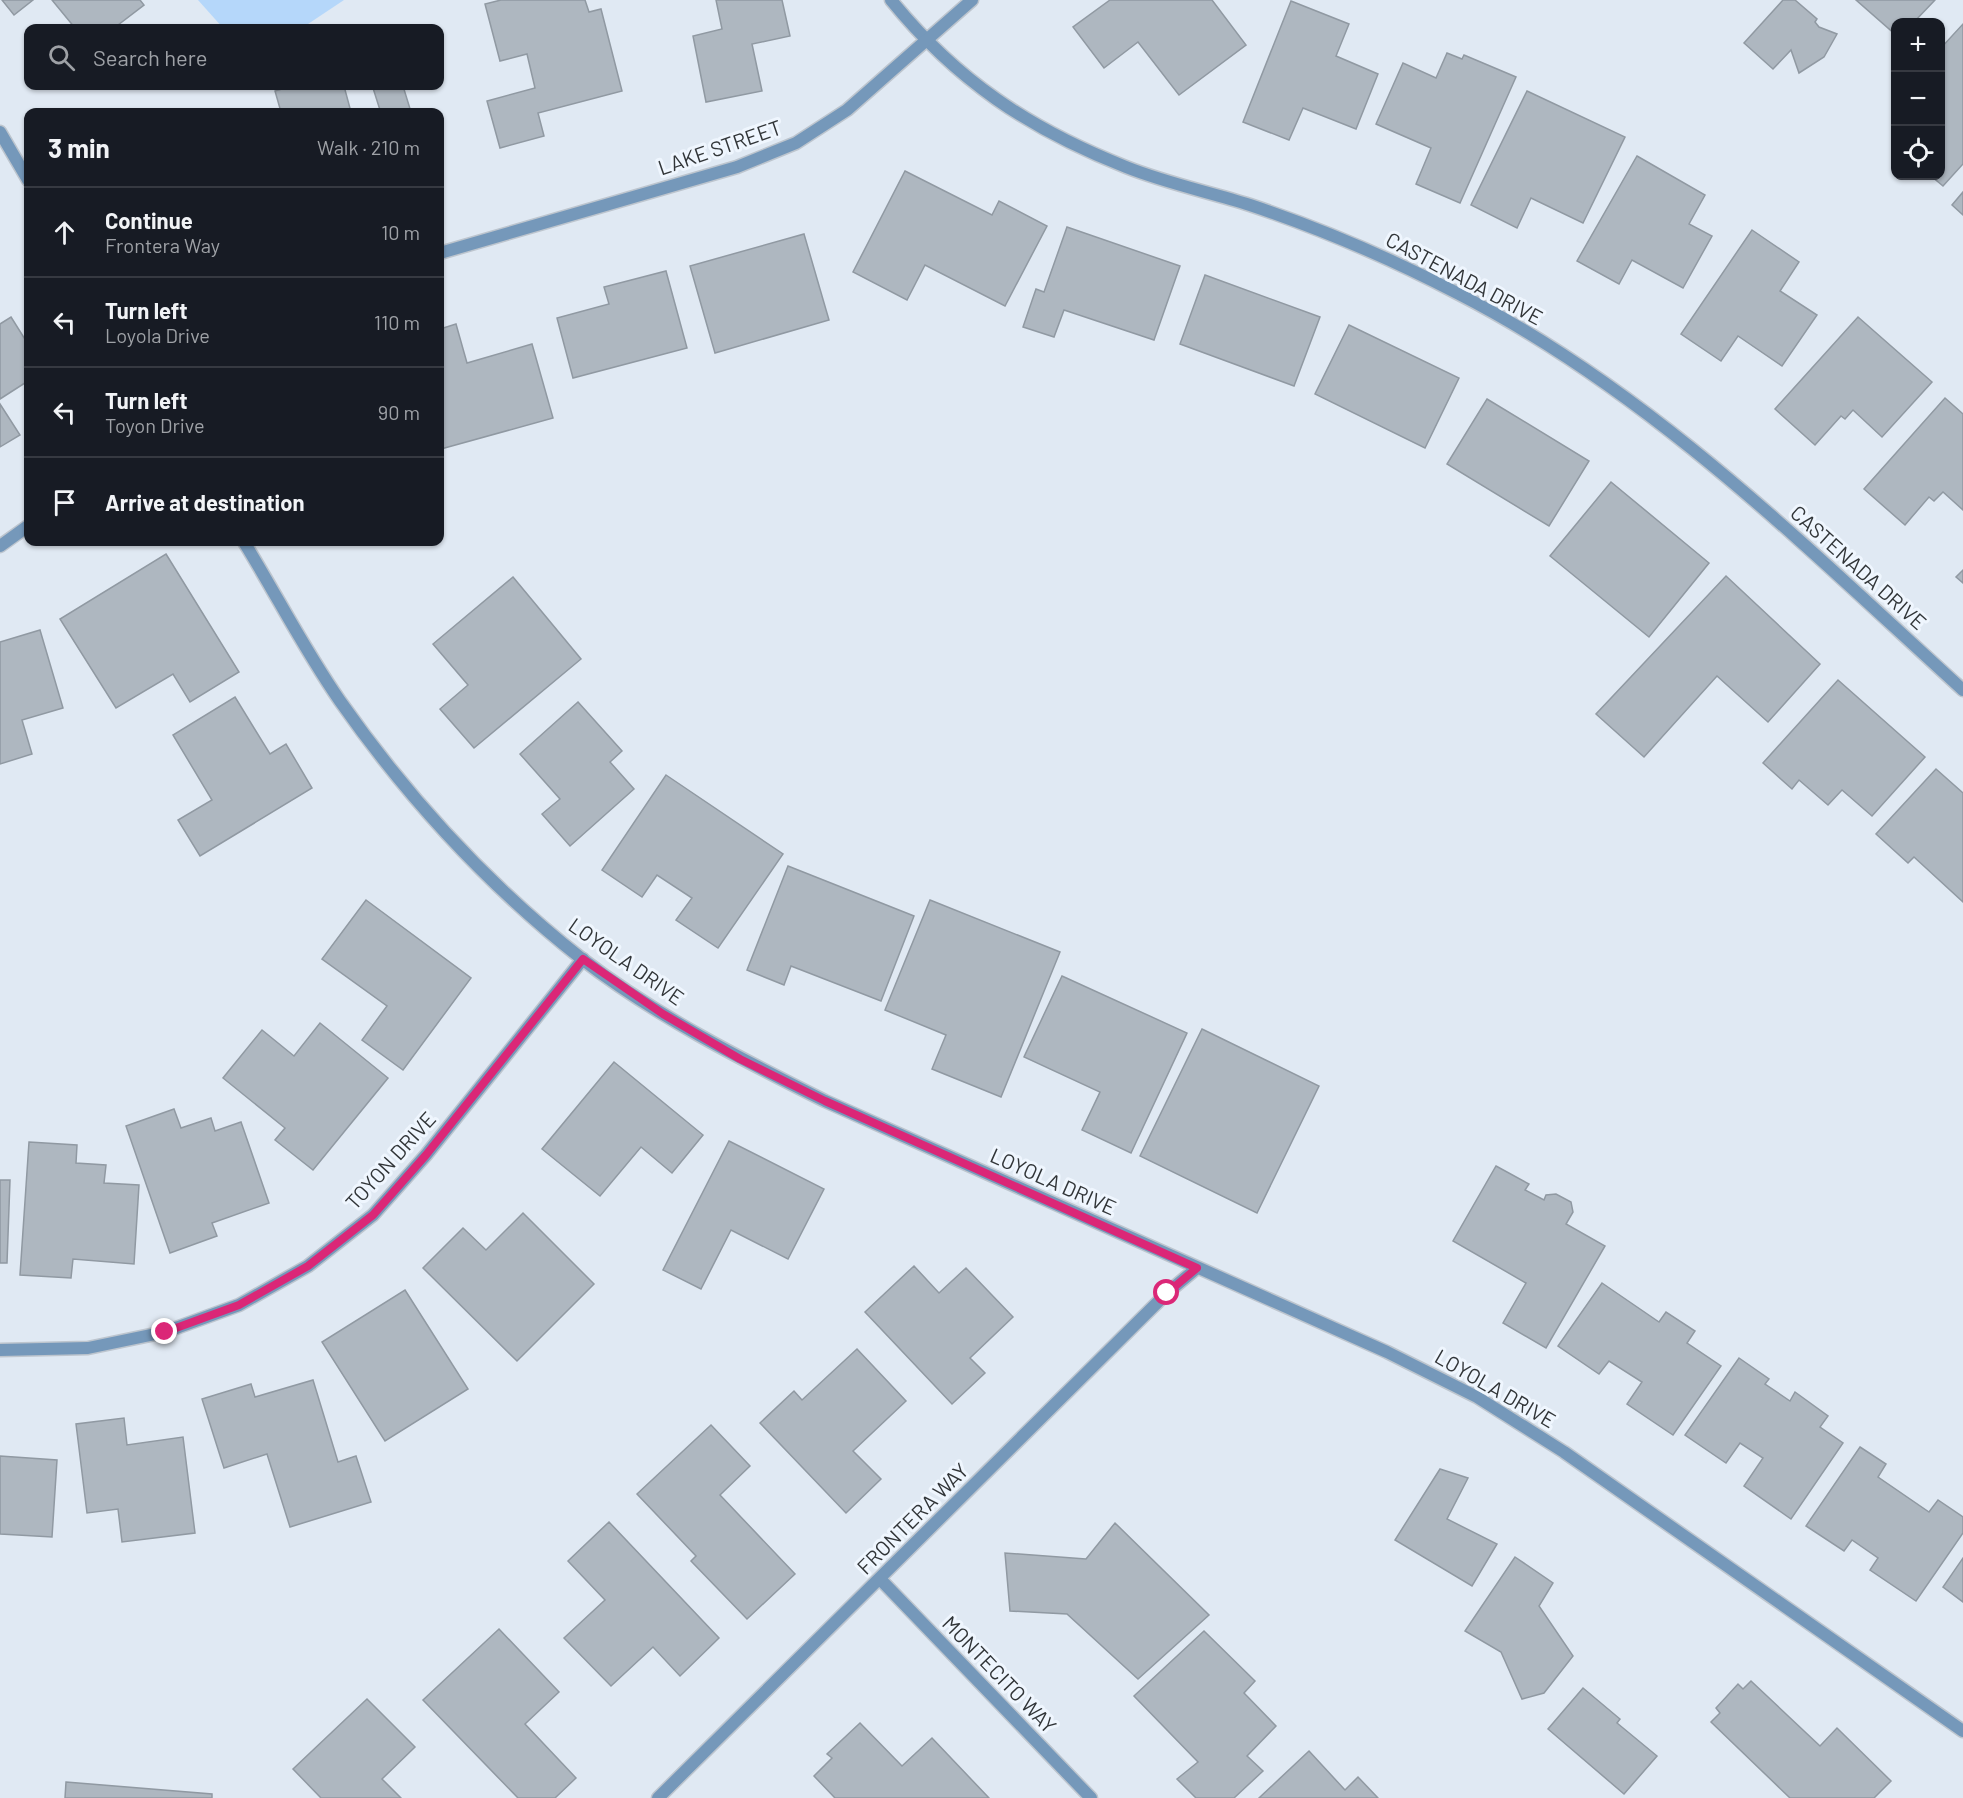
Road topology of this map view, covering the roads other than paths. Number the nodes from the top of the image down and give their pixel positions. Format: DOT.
graph roads {
  1 [pos="891,0"];
  2 [pos="972,0"];
  3 [pos="925,42"];
  4 [pos="0,132"];
  5 [pos="24,173"];
  6 [pos="444,252"];
  7 [pos="24,529"];
  8 [pos="0,546"];
  9 [pos="246,546"];
  10 [pos="1963,690"];
  11 [pos="583,959"];
  12 [pos="1197,1268"];
  13 [pos="0,1350"];
  14 [pos="880,1579"];
  15 [pos="1963,1731"];
  16 [pos="658,1798"];
  17 [pos="1091,1798"];
  1 -- 3 [label="street, CASTENADA DRIVE"];
  2 -- 3 [label="street, LAKE STREET"];
  3 -- 6 [label="street, LAKE STREET"];
  3 -- 10 [label="street, CASTENADA DRIVE"];
  4 -- 5 [label="street"];
  7 -- 8 [label="street"];
  9 -- 11 [label="street, LOYOLA DRIVE"];
  11 -- 12 [label="street, LOYOLA DRIVE"];
  11 -- 13 [label="street, TOYON DRIVE"];
  12 -- 14 [label="street, FRONTERA WAY"];
  12 -- 15 [label="street, LOYOLA DRIVE"];
  14 -- 16 [label="street, FRONTERA WAY"];
  14 -- 17 [label="street, MONTECITO WAY"];
}
